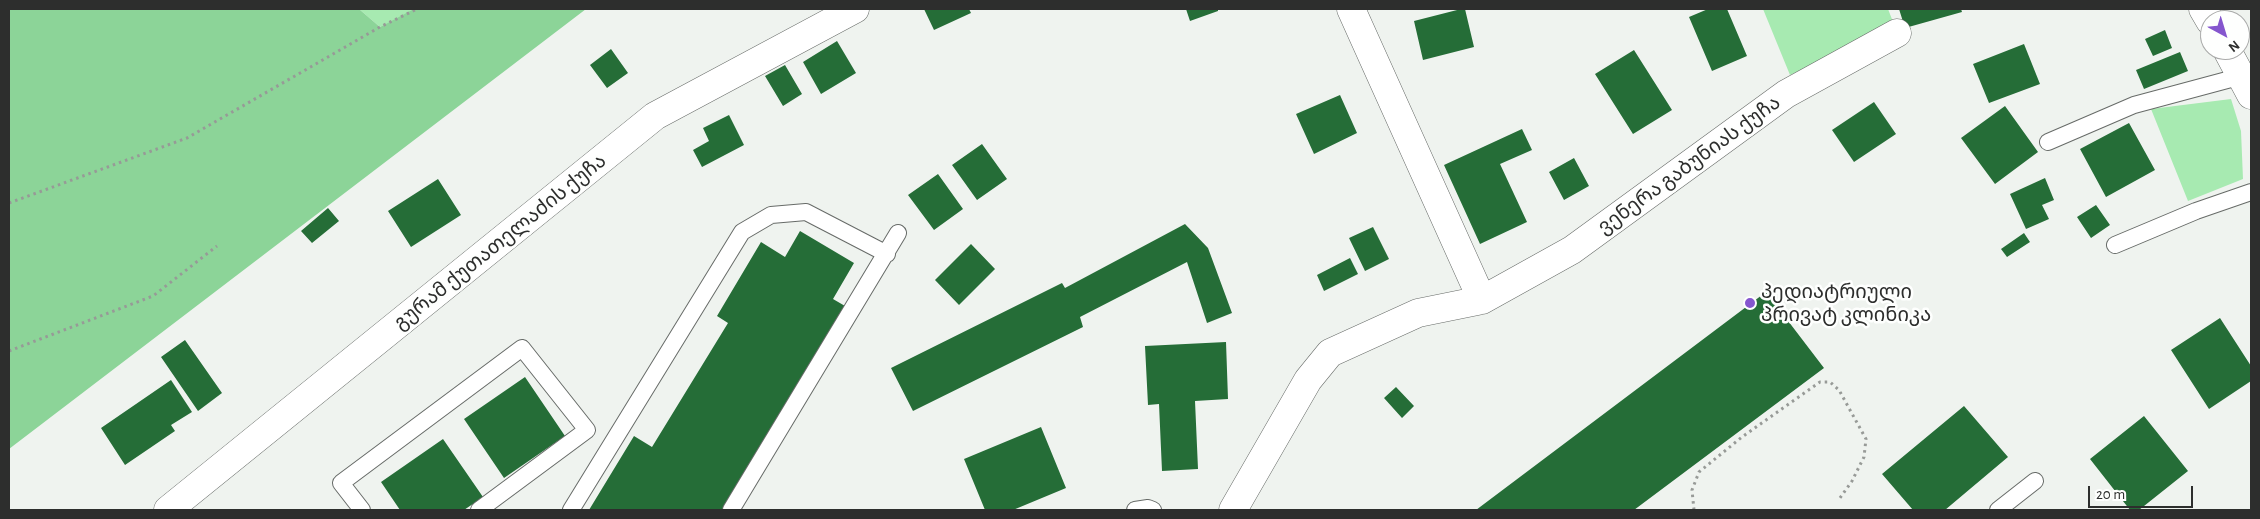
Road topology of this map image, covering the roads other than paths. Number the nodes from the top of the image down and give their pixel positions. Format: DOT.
graph roads {
  1 [pos="855,9"];
  2 [pos="1350,9"];
  3 [pos="1898,32"];
  4 [pos="2233,60"];
  5 [pos="2247,85"];
  6 [pos="2048,142"];
  7 [pos="2251,192"];
  8 [pos="898,233"];
  9 [pos="2115,245"];
  10 [pos="887,254"];
  11 [pos="1482,300"];
  12 [pos="2035,481"];
  13 [pos="168,510"];
  14 [pos="362,510"];
  15 [pos="479,510"];
  16 [pos="571,510"];
  17 [pos="732,510"];
  18 [pos="1135,510"];
  19 [pos="1153,510"];
  20 [pos="1233,510"];
  21 [pos="1998,510"];
  1 -- 13 [label="street, გურამ ქუთათელაძის ქუჩა"];
  2 -- 11 [label="street"];
  3 -- 11 [label="street, ვენერა გაბუნიას ქუჩა"];
  4 -- 5 [label="street"];
  5 -- 6 [label="lane"];
  7 -- 9 [label="lane"];
  8 -- 10 [label="lane"];
  10 -- 16 [label="lane"];
  10 -- 17 [label="lane"];
  11 -- 20 [label="street, ვენერა გაბუნიას ქუჩა"];
  12 -- 21 [label="lane"];
  14 -- 15 [label="lane"];
  18 -- 19 [label="lane"];
}
